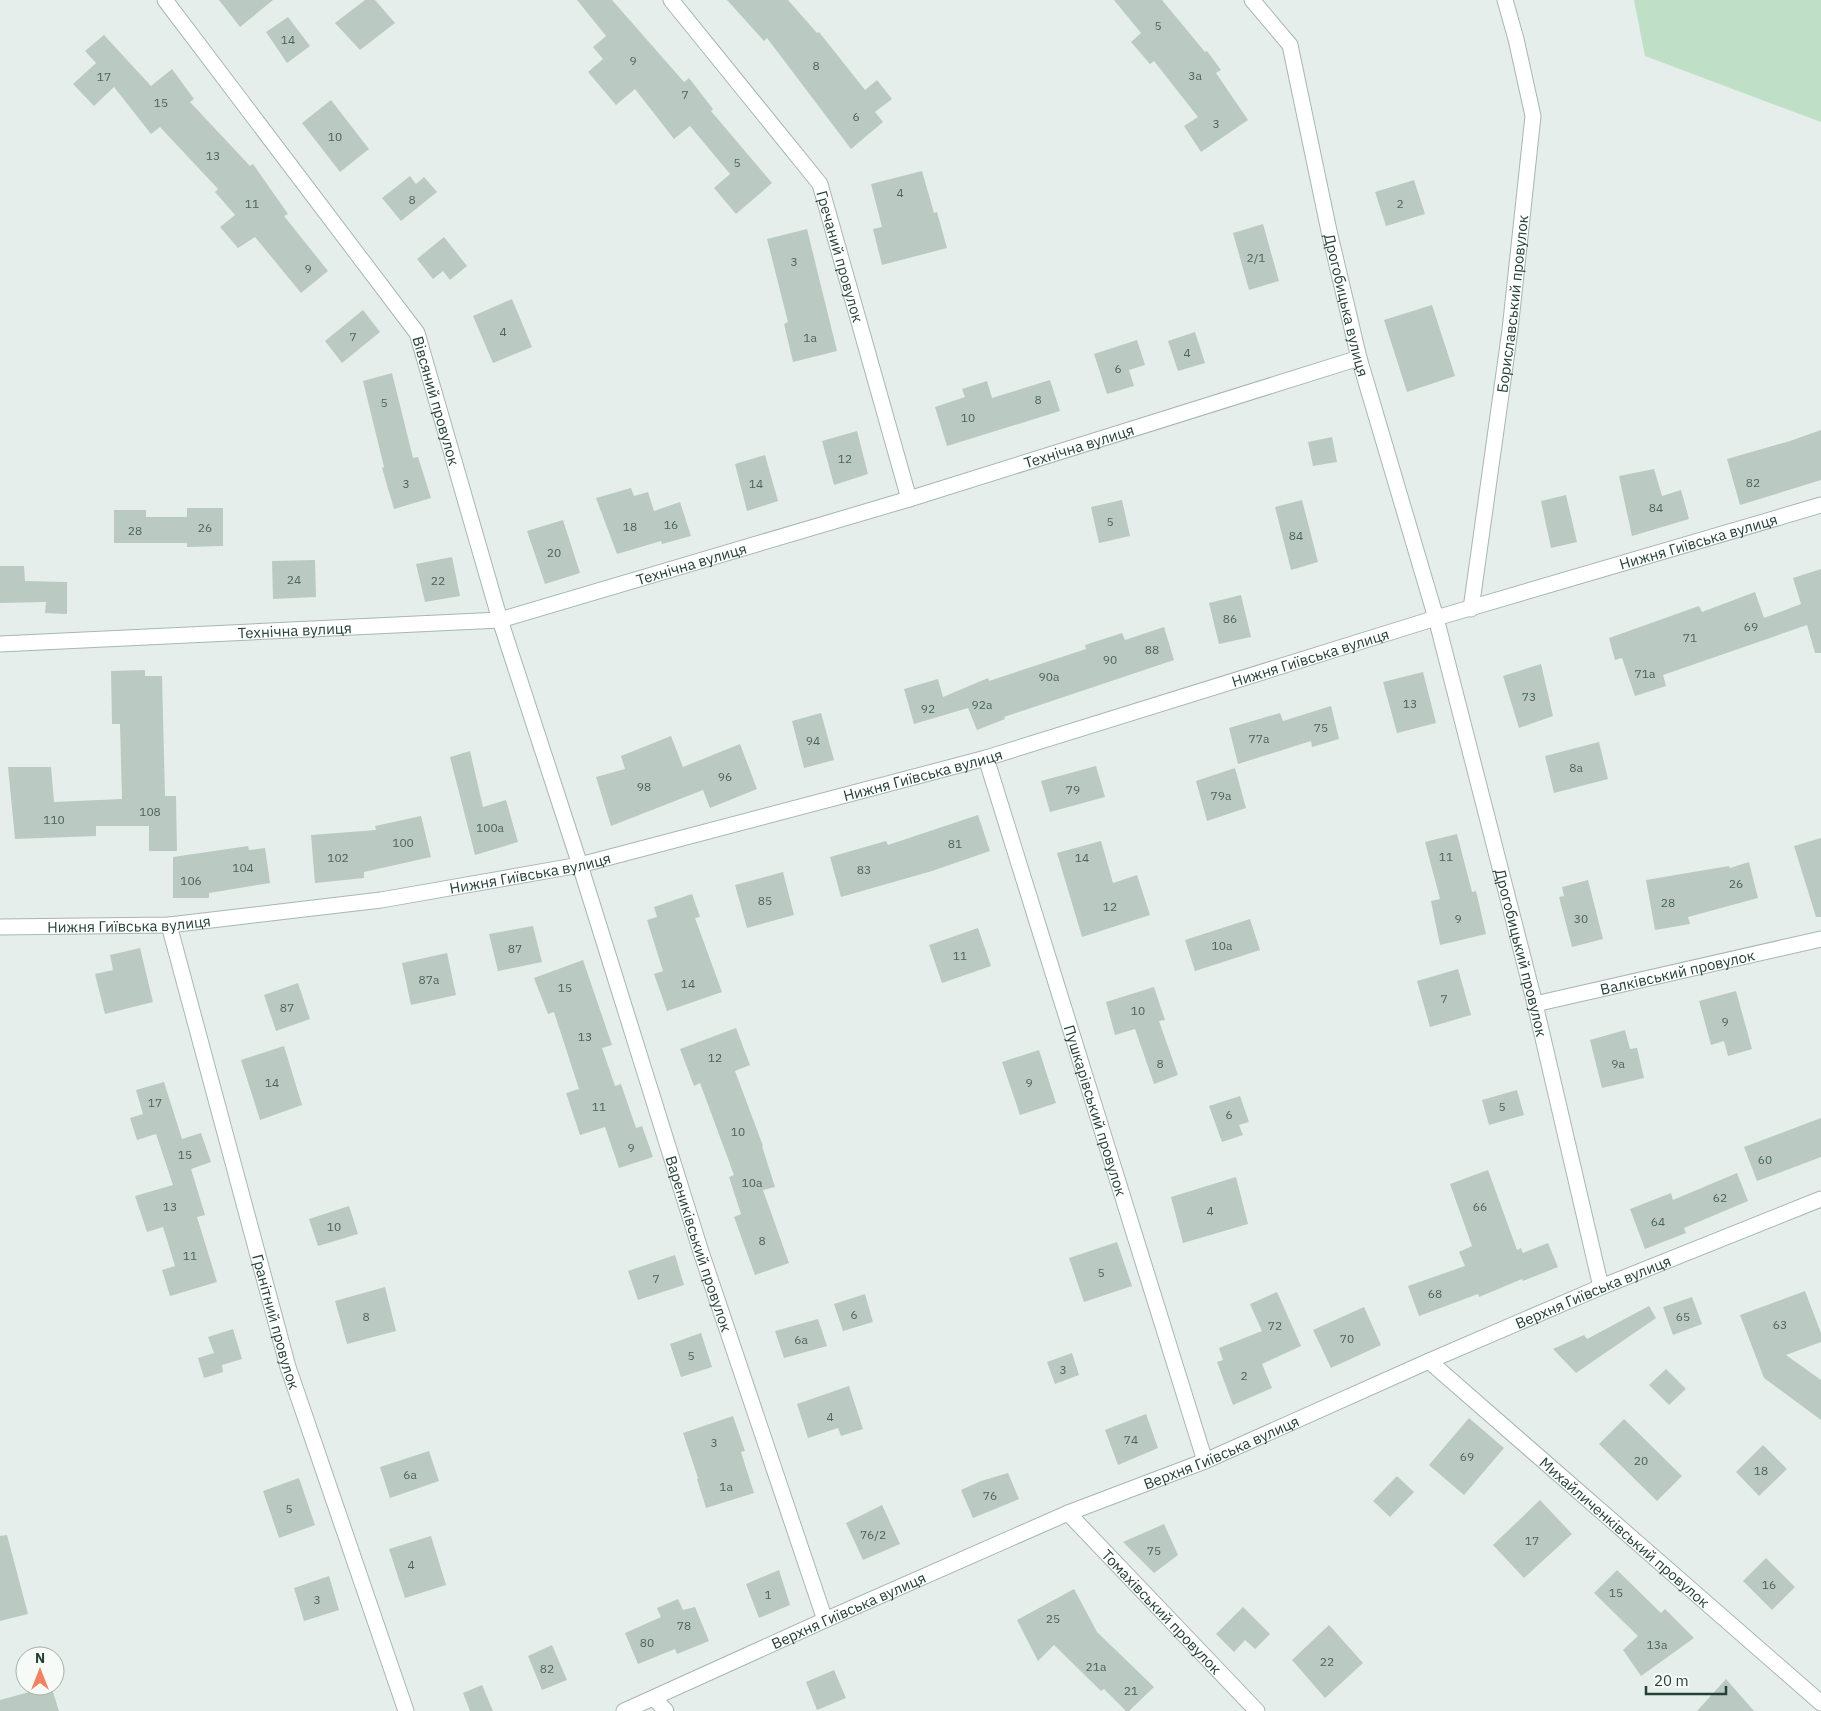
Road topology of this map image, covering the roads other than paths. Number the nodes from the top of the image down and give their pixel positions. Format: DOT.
graph roads {
  1 [pos="165,0"];
  2 [pos="671,0"];
  3 [pos="1252,0"];
  4 [pos="1505,0"];
  5 [pos="1359,358"];
  6 [pos="909,499"];
  7 [pos="1821,505"];
  8 [pos="1471,609"];
  9 [pos="1436,618"];
  10 [pos="500,620"];
  11 [pos="0,644"];
  12 [pos="986,758"];
  13 [pos="580,864"];
  14 [pos="169,925"];
  15 [pos="0,927"];
  16 [pos="1821,939"];
  17 [pos="1535,1004"];
  18 [pos="1821,1199"];
  19 [pos="1602,1288"];
  20 [pos="1428,1361"];
  21 [pos="1206,1461"];
  22 [pos="1068,1513"];
  23 [pos="825,1620"];
  24 [pos="654,1698"];
  25 [pos="1821,1703"];
  26 [pos="406,1711"];
  27 [pos="624,1711"];
  28 [pos="666,1711"];
  29 [pos="1256,1711"];
  1 -- 10 [label="street, Вівсяний провулок"];
  2 -- 6 [label="street, Гречаний провулок"];
  3 -- 5 [label="street, Дрогобицька вулиця"];
  4 -- 8 [label="street, Бориславський провулок"];
  5 -- 6 [label="street, Технічна вулиця"];
  5 -- 9 [label="street, Дрогобицька вулиця"];
  6 -- 10 [label="street, Технічна вулиця"];
  7 -- 8 [label="street, Нижня Гиївська вулиця"];
  8 -- 9 [label="street, Нижня Гиївська вулиця"];
  9 -- 12 [label="street, Нижня Гиївська вулиця"];
  9 -- 17 [label="street, Дрогобицький провулок"];
  10 -- 11 [label="street, Технічна вулиця"];
  10 -- 13 [label="street, Вівсяний провулок"];
  12 -- 13 [label="street, Нижня Гиївська вулиця"];
  12 -- 21 [label="street, Пушкарівський провулок"];
  13 -- 14 [label="street, Нижня Гиївська вулиця"];
  13 -- 23 [label="street, Варениківський провулок"];
  14 -- 15 [label="street, Нижня Гиївська вулиця"];
  14 -- 26 [label="street, Гранітний провулок"];
  16 -- 17 [label="street, Валківський провулок"];
  17 -- 19 [label="street, Дрогобицький провулок"];
  18 -- 19 [label="street, Верхня Гиївська вулиця"];
  19 -- 20 [label="street, Верхня Гиївська вулиця"];
  20 -- 21 [label="street, Верхня Гиївська вулиця"];
  20 -- 25 [label="street, Михайличенківський провулок"];
  21 -- 22 [label="street, Верхня Гиївська вулиця"];
  22 -- 23 [label="street, Верхня Гиївська вулиця"];
  22 -- 29 [label="street, Томахівський провулок"];
  23 -- 24 [label="street, Верхня Гиївська вулиця"];
  24 -- 27 [label="street, Верхня Гиївська вулиця"];
  24 -- 28 [label="street"];
}
